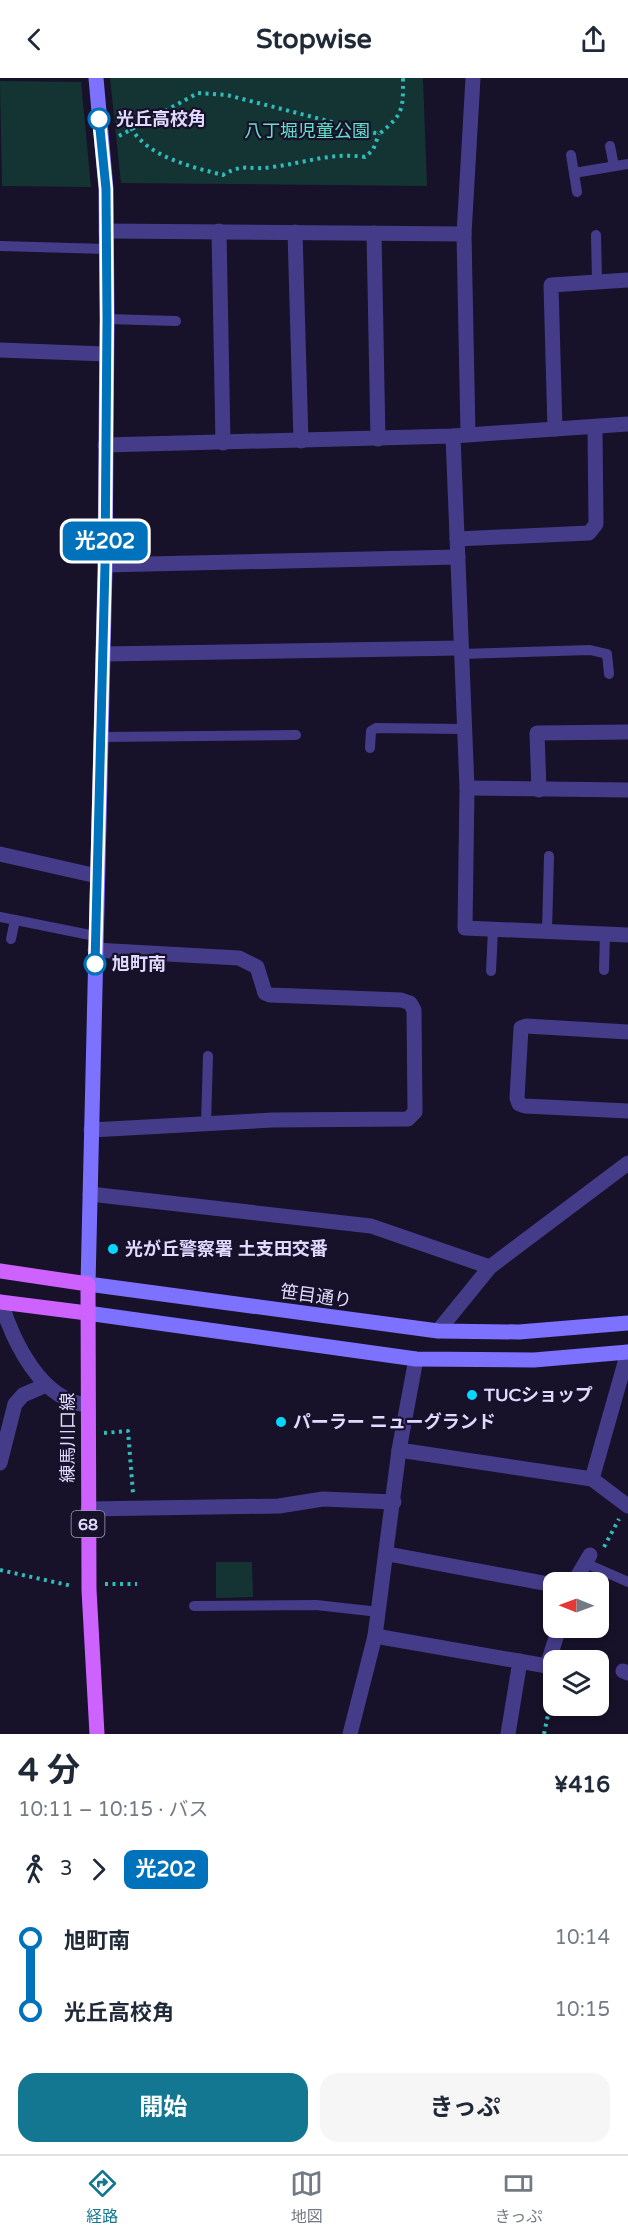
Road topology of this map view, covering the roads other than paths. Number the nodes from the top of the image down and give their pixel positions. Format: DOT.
graph roads {
  1 [pos="96,78"];
  2 [pos="473,78"];
  3 [pos="610,146"];
  4 [pos="571,155"];
  5 [pos="628,164"];
  6 [pos="614,166"];
  7 [pos="574,173"];
  8 [pos="577,192"];
  9 [pos="106,231"];
  10 [pos="219,231"];
  11 [pos="295,232"];
  12 [pos="374,233"];
  13 [pos="464,234"];
  14 [pos="596,235"];
  15 [pos="0,246"];
  16 [pos="106,249"];
  17 [pos="628,280"];
  18 [pos="597,281"];
  19 [pos="107,319"];
  20 [pos="176,321"];
  21 [pos="0,350"];
  22 [pos="106,354"];
  23 [pos="628,424"];
  24 [pos="595,428"];
  25 [pos="555,429"];
  26 [pos="461,435"];
  27 [pos="378,439"];
  28 [pos="301,441"];
  29 [pos="223,443"];
  30 [pos="105,445"];
  31 [pos="457,539"];
  32 [pos="458,557"];
  33 [pos="105,565"];
  34 [pos="461,651"];
  35 [pos="103,654"];
  36 [pos="609,674"];
  37 [pos="464,729"];
  38 [pos="628,732"];
  39 [pos="296,735"];
  40 [pos="101,737"];
  41 [pos="370,748"];
  42 [pos="467,788"];
  43 [pos="539,790"];
  44 [pos="628,790"];
  45 [pos="0,854"];
  46 [pos="549,856"];
  47 [pos="97,876"];
  48 [pos="0,917"];
  49 [pos="15,920"];
  50 [pos="492,930"];
  51 [pos="547,932"];
  52 [pos="605,934"];
  53 [pos="628,935"];
  54 [pos="11,939"];
  55 [pos="95,943"];
  56 [pos="604,970"];
  57 [pos="491,971"];
  58 [pos="628,1032"];
  59 [pos="208,1056"];
  60 [pos="628,1111"];
  61 [pos="206,1124"];
  62 [pos="91,1130"];
  63 [pos="628,1163"];
  64 [pos="90,1194"];
  65 [pos="490,1267"];
  66 [pos="0,1271"];
  67 [pos="88,1284"];
  68 [pos="1,1302"];
  69 [pos="87,1313"];
  70 [pos="628,1323"];
  71 [pos="438,1330"];
  72 [pos="628,1352"];
  73 [pos="416,1359"];
  74 [pos="46,1384"];
  75 [pos="87,1405"];
  76 [pos="399,1450"];
  77 [pos="0,1463"];
  78 [pos="592,1479"];
  79 [pos="394,1502"];
  80 [pos="627,1505"];
  81 [pos="88,1509"];
  82 [pos="388,1554"];
  83 [pos="589,1562"];
  84 [pos="582,1572"];
  85 [pos="628,1582"];
  86 [pos="543,1583"];
  87 [pos="194,1606"];
  88 [pos="379,1612"];
  89 [pos="375,1636"];
  90 [pos="556,1638"];
  91 [pos="520,1661"];
  92 [pos="97,1734"];
  93 [pos="350,1734"];
  94 [pos="508,1734"];
  1 -- 9 [label="street"];
  2 -- 13 [label="street"];
  3 -- 6 [label="lane"];
  4 -- 7 [label="lane"];
  5 -- 6 [label="lane"];
  6 -- 7 [label="lane"];
  7 -- 8 [label="lane"];
  9 -- 10 [label="street"];
  9 -- 16 [label="street"];
  10 -- 11 [label="street"];
  10 -- 29 [label="street"];
  11 -- 12 [label="street"];
  11 -- 28 [label="street"];
  12 -- 13 [label="street"];
  12 -- 27 [label="street"];
  13 -- 26 [label="street"];
  14 -- 18 [label="lane"];
  15 -- 16 [label="lane"];
  16 -- 19 [label="street"];
  17 -- 18 [label="street"];
  18 -- 25 [label="street"];
  19 -- 20 [label="lane"];
  19 -- 22 [label="street"];
  21 -- 22 [label="street"];
  22 -- 30 [label="street"];
  23 -- 24 [label="street"];
  24 -- 25 [label="street"];
  24 -- 31 [label="street"];
  25 -- 26 [label="street"];
  26 -- 27 [label="street"];
  26 -- 31 [label="street"];
  27 -- 28 [label="street"];
  28 -- 29 [label="street"];
  29 -- 30 [label="street"];
  30 -- 33 [label="street"];
  31 -- 32 [label="street"];
  32 -- 33 [label="street"];
  32 -- 34 [label="street"];
  33 -- 35 [label="street"];
  34 -- 35 [label="street"];
  34 -- 36 [label="lane"];
  34 -- 37 [label="street"];
  35 -- 40 [label="street"];
  37 -- 41 [label="lane"];
  37 -- 42 [label="street"];
  38 -- 43 [label="street"];
  39 -- 40 [label="lane"];
  40 -- 47 [label="street"];
  42 -- 43 [label="street"];
  42 -- 50 [label="street"];
  43 -- 44 [label="street"];
  45 -- 47 [label="street"];
  46 -- 51 [label="lane"];
  47 -- 55 [label="street"];
  48 -- 49 [label="lane"];
  49 -- 54 [label="lane"];
  49 -- 55 [label="lane"];
  50 -- 51 [label="street"];
  50 -- 57 [label="lane"];
  51 -- 52 [label="street"];
  52 -- 53 [label="street"];
  52 -- 56 [label="lane"];
  55 -- 61 [label="street"];
  55 -- 62 [label="street"];
  58 -- 60 [label="street"];
  59 -- 61 [label="lane"];
  61 -- 62 [label="street"];
  62 -- 64 [label="street"];
  63 -- 65 [label="street"];
  64 -- 65 [label="street"];
  64 -- 67 [label="street"];
  65 -- 71 [label="street"];
  66 -- 67 [label="main road, 笹目通り"];
  67 -- 69 [label="main road, 練馬川口線 / 68"];
  67 -- 71 [label="street, 笹目通り"];
  68 -- 69 [label="main road"];
  68 -- 74 [label="street"];
  69 -- 73 [label="street"];
  69 -- 75 [label="main road, 練馬川口線 / 68"];
  70 -- 71 [label="street, 笹目通り"];
  72 -- 73 [label="street"];
  72 -- 78 [label="street"];
  73 -- 76 [label="street"];
  74 -- 75 [label="street"];
  74 -- 77 [label="street"];
  75 -- 81 [label="main road, 練馬川口線 / 68"];
  76 -- 78 [label="street"];
  76 -- 79 [label="street"];
  78 -- 80 [label="street"];
  79 -- 81 [label="street"];
  79 -- 82 [label="street"];
  81 -- 92 [label="main road, 練馬川口線 / 68"];
  82 -- 86 [label="street"];
  82 -- 88 [label="street"];
  83 -- 84 [label="street"];
  83 -- 85 [label="lane"];
  87 -- 88 [label="lane"];
  88 -- 89 [label="street"];
  89 -- 91 [label="street"];
  89 -- 93 [label="street"];
  90 -- 91 [label="street"];
  91 -- 94 [label="street"];
}
